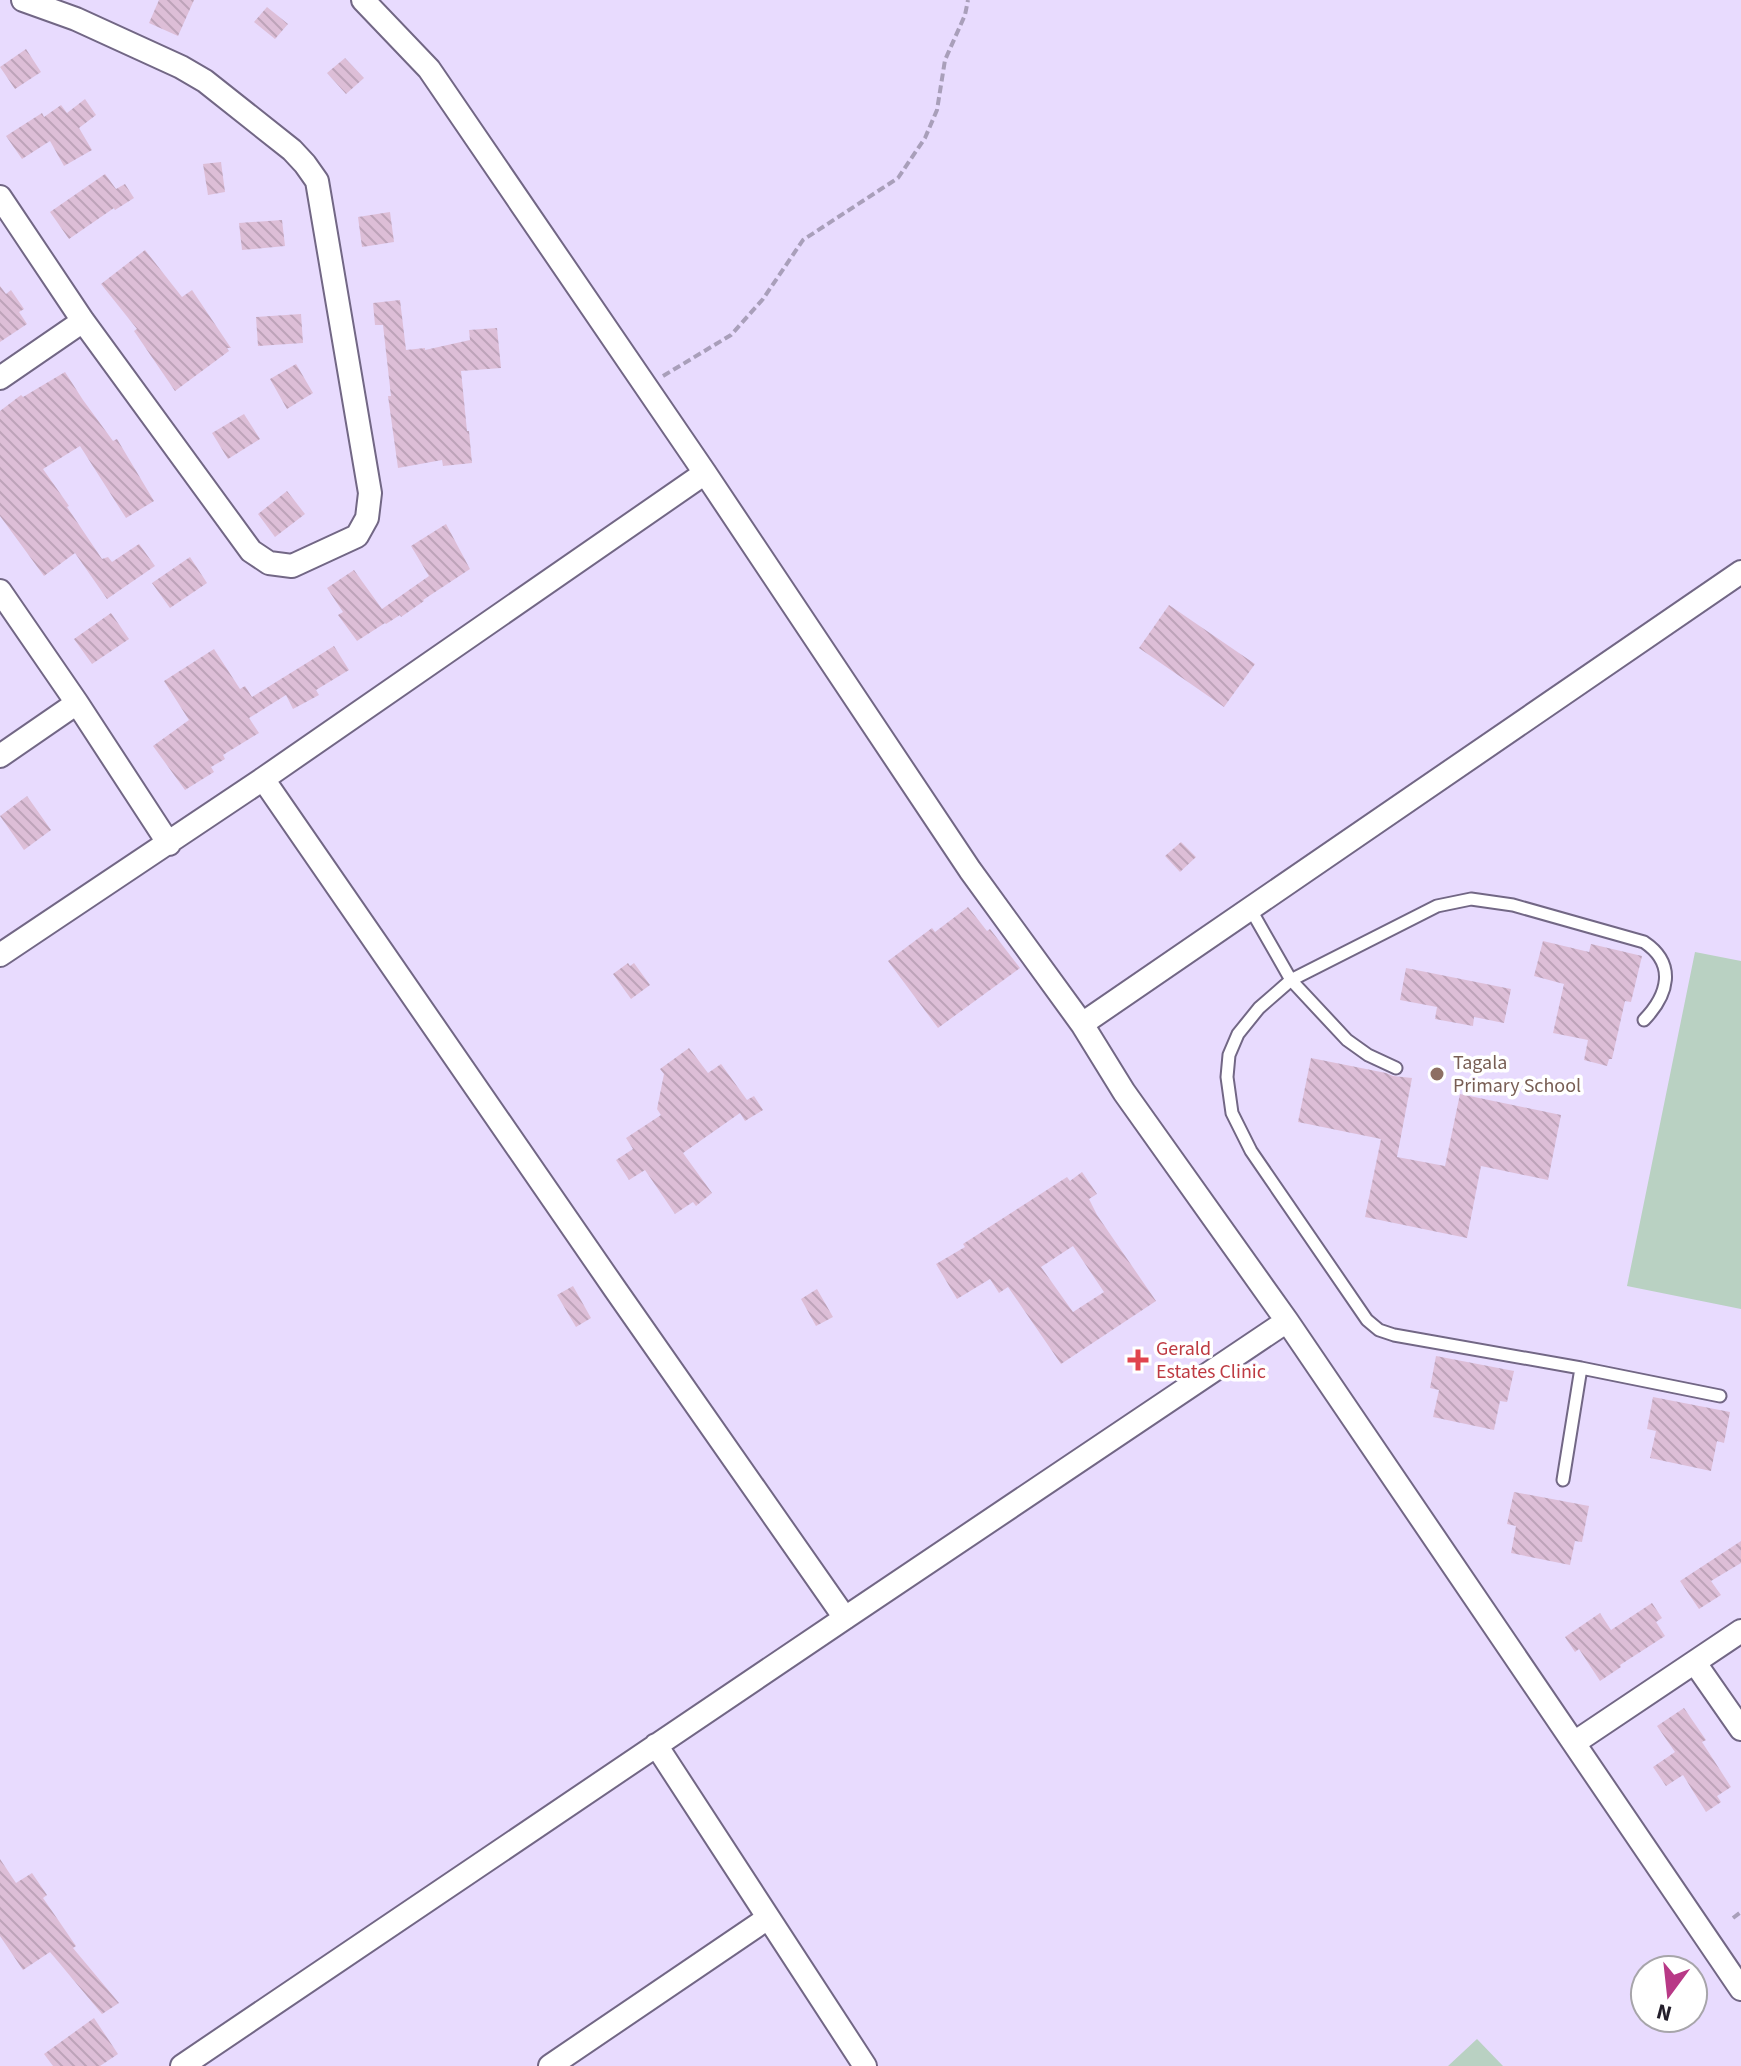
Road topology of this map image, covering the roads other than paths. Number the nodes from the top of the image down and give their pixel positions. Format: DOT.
graph roads {
  1 [pos="23,0"];
  2 [pos="363,0"];
  3 [pos="0,197"];
  4 [pos="83,321"];
  5 [pos="0,378"];
  6 [pos="705,473"];
  7 [pos="1741,572"];
  8 [pos="0,591"];
  9 [pos="77,703"];
  10 [pos="0,756"];
  11 [pos="263,779"];
  12 [pos="169,844"];
  13 [pos="1251,910"];
  14 [pos="0,955"];
  15 [pos="1291,980"];
  16 [pos="1644,1020"];
  17 [pos="1082,1024"];
  18 [pos="1396,1068"];
  19 [pos="1287,1321"];
  20 [pos="1581,1368"];
  21 [pos="1720,1396"];
  22 [pos="1563,1480"];
  23 [pos="845,1618"];
  24 [pos="1741,1631"];
  25 [pos="1695,1663"];
  26 [pos="1741,1729"];
  27 [pos="1574,1743"];
  28 [pos="656,1745"];
  29 [pos="768,1918"];
  30 [pos="1741,1989"];
  31 [pos="182,2066"];
  32 [pos="550,2066"];
  33 [pos="865,2066"];
  1 -- 4 [label="street"];
  2 -- 6 [label="street"];
  3 -- 4 [label="street"];
  4 -- 5 [label="street"];
  6 -- 11 [label="street"];
  6 -- 17 [label="street"];
  7 -- 13 [label="street"];
  8 -- 9 [label="street"];
  9 -- 10 [label="street"];
  9 -- 12 [label="street"];
  11 -- 12 [label="street"];
  11 -- 23 [label="street"];
  12 -- 14 [label="street"];
  13 -- 15 [label="lane"];
  13 -- 17 [label="street"];
  15 -- 16 [label="lane"];
  15 -- 18 [label="lane"];
  15 -- 20 [label="lane"];
  17 -- 19 [label="street"];
  19 -- 23 [label="street"];
  19 -- 27 [label="street"];
  20 -- 21 [label="lane"];
  20 -- 22 [label="lane"];
  23 -- 28 [label="street"];
  24 -- 25 [label="street"];
  25 -- 26 [label="street"];
  25 -- 27 [label="street"];
  27 -- 30 [label="street"];
  28 -- 29 [label="street"];
  28 -- 31 [label="street"];
  29 -- 32 [label="street"];
  29 -- 33 [label="street"];
}
